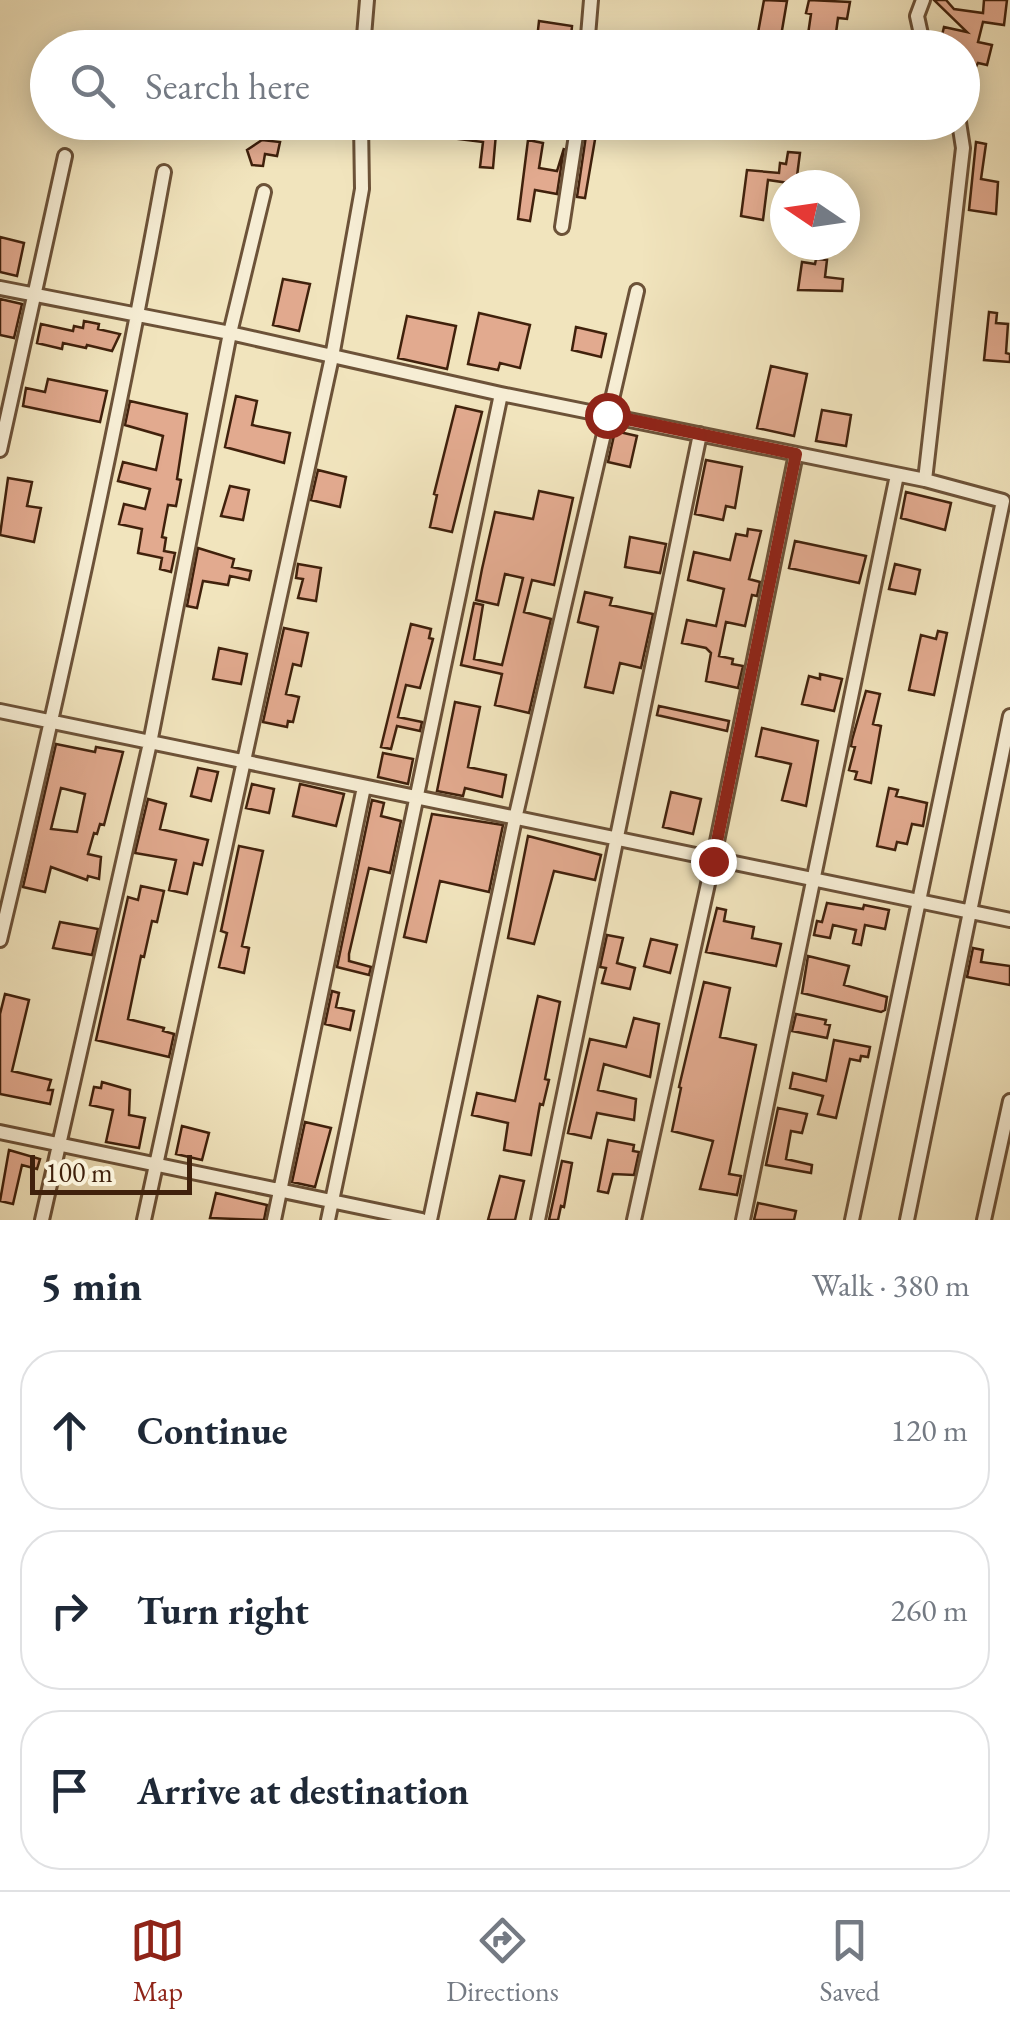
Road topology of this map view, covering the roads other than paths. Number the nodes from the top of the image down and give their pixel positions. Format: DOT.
graph roads {
  1 [pos="366,0"];
  2 [pos="591,0"];
  3 [pos="923,0"];
  4 [pos="364,30"];
  5 [pos="588,30"];
  6 [pos="920,30"];
  7 [pos="361,140"];
  8 [pos="575,140"];
  9 [pos="961,140"];
  10 [pos="64,156"];
  11 [pos="164,172"];
  12 [pos="264,192"];
  13 [pos="562,227"];
  14 [pos="0,288"];
  15 [pos="636,291"];
  16 [pos="32,294"];
  17 [pos="138,316"];
  18 [pos="230,333"];
  19 [pos="332,357"];
  20 [pos="501,394"];
  21 [pos="607,415"];
  22 [pos="700,434"];
  23 [pos="0,450"];
  24 [pos="796,454"];
  25 [pos="896,475"];
  26 [pos="924,480"];
  27 [pos="1006,513"];
  28 [pos="0,711"];
  29 [pos="1010,716"];
  30 [pos="52,722"];
  31 [pos="150,742"];
  32 [pos="242,762"];
  33 [pos="364,787"];
  34 [pos="416,798"];
  35 [pos="515,819"];
  36 [pos="616,840"];
  37 [pos="713,861"];
  38 [pos="812,882"];
  39 [pos="918,900"];
  40 [pos="971,912"];
  41 [pos="1010,920"];
  42 [pos="0,940"];
  43 [pos="1010,1100"];
  44 [pos="0,1132"];
  45 [pos="58,1144"];
  46 [pos="155,1163"];
  47 [pos="280,1190"];
  48 [pos="332,1201"];
  49 [pos="42,1220"];
  50 [pos="144,1220"];
  51 [pos="274,1220"];
  52 [pos="328,1220"];
  53 [pos="422,1220"];
  54 [pos="430,1220"];
  55 [pos="538,1220"];
  56 [pos="634,1220"];
  57 [pos="743,1220"];
  58 [pos="852,1220"];
  59 [pos="907,1220"];
  60 [pos="984,1220"];
  1 -- 4 [label="street"];
  2 -- 5 [label="street"];
  3 -- 6 [label="street"];
  7 -- 19 [label="street"];
  8 -- 13 [label="street"];
  9 -- 26 [label="street"];
  10 -- 16 [label="street"];
  11 -- 17 [label="street"];
  12 -- 18 [label="street"];
  14 -- 16 [label="street"];
  15 -- 21 [label="street"];
  16 -- 17 [label="street"];
  16 -- 23 [label="street"];
  17 -- 18 [label="street"];
  17 -- 30 [label="street"];
  18 -- 19 [label="street"];
  18 -- 31 [label="street"];
  19 -- 20 [label="street"];
  19 -- 32 [label="street"];
  20 -- 21 [label="street"];
  20 -- 34 [label="street"];
  21 -- 22 [label="street"];
  21 -- 35 [label="street"];
  22 -- 24 [label="street"];
  22 -- 36 [label="street"];
  24 -- 25 [label="street"];
  24 -- 37 [label="street"];
  25 -- 26 [label="street"];
  25 -- 38 [label="street"];
  26 -- 27 [label="street"];
  27 -- 39 [label="street"];
  28 -- 30 [label="street"];
  29 -- 40 [label="street"];
  30 -- 31 [label="street"];
  30 -- 42 [label="street"];
  31 -- 32 [label="street"];
  31 -- 45 [label="street"];
  32 -- 33 [label="street"];
  32 -- 46 [label="street"];
  33 -- 34 [label="street"];
  33 -- 47 [label="street"];
  34 -- 35 [label="street"];
  34 -- 48 [label="street"];
  35 -- 36 [label="street"];
  35 -- 54 [label="street"];
  36 -- 37 [label="street"];
  36 -- 55 [label="street"];
  37 -- 38 [label="street"];
  37 -- 56 [label="street"];
  38 -- 39 [label="street"];
  38 -- 57 [label="street"];
  39 -- 40 [label="street"];
  39 -- 58 [label="street"];
  40 -- 41 [label="street"];
  40 -- 59 [label="street"];
  43 -- 60 [label="street"];
  44 -- 45 [label="street"];
  45 -- 46 [label="street"];
  45 -- 49 [label="street"];
  46 -- 47 [label="street"];
  46 -- 50 [label="street"];
  47 -- 48 [label="street"];
  47 -- 51 [label="street"];
  48 -- 52 [label="street"];
  48 -- 53 [label="street"];
}
